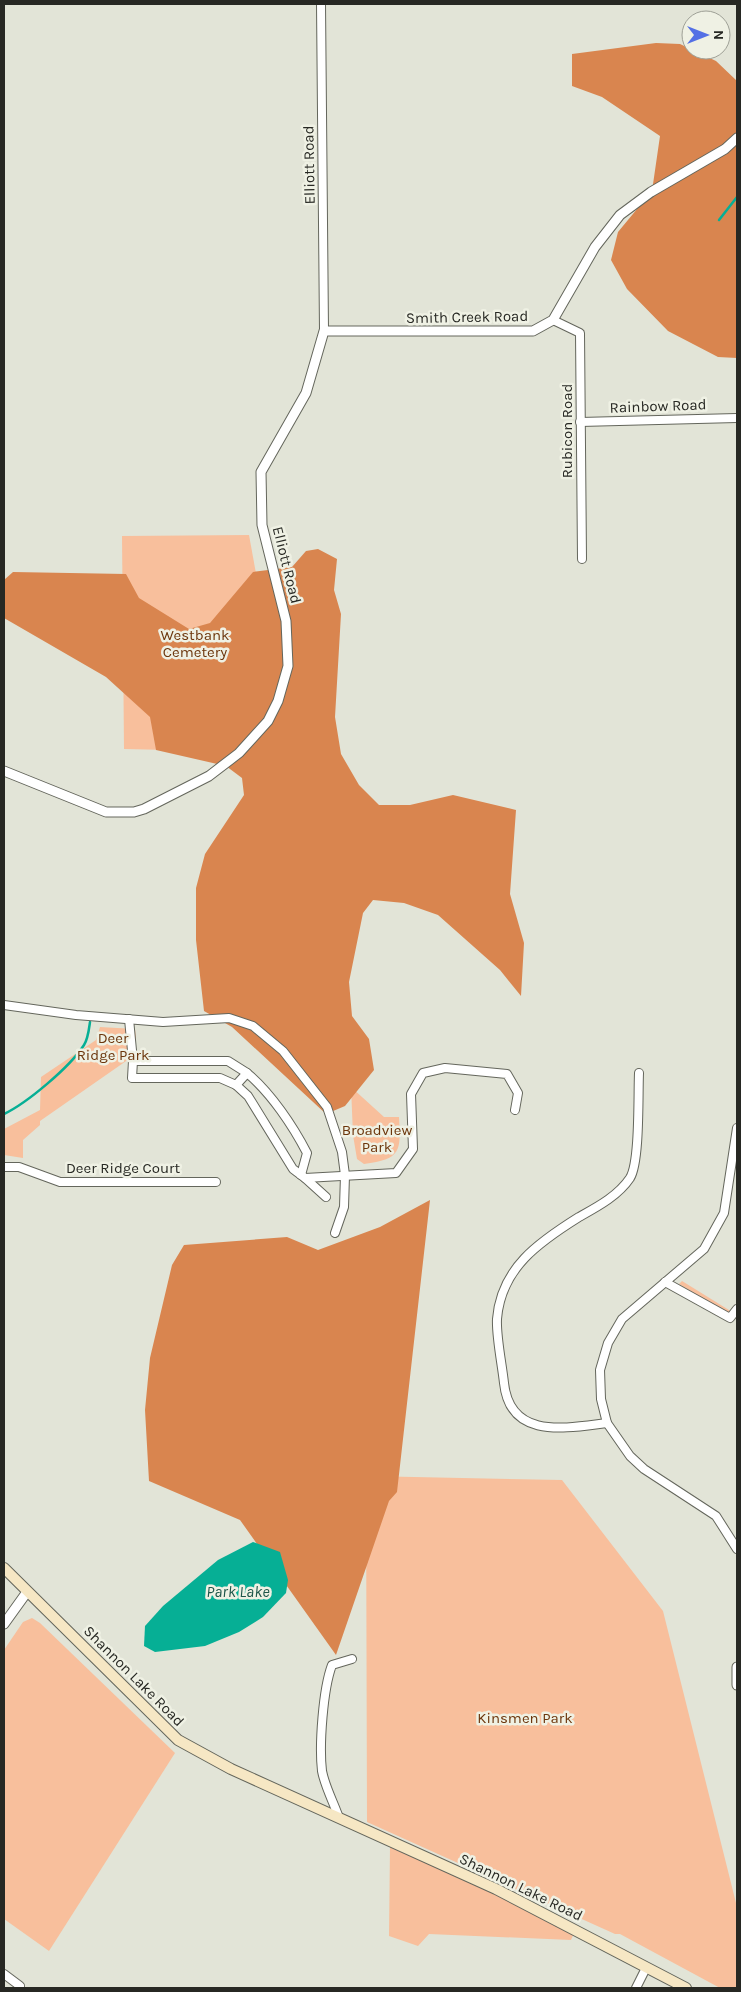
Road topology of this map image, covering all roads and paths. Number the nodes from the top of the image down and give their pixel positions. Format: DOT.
graph roads {
  1 [pos="321,4"];
  2 [pos="737,138"];
  3 [pos="552,320"];
  4 [pos="324,331"];
  5 [pos="737,418"];
  6 [pos="580,422"];
  7 [pos="582,559"];
  8 [pos="4,770"];
  9 [pos="4,1005"];
  10 [pos="129,1019"];
  11 [pos="133,1060"];
  12 [pos="247,1073"];
  13 [pos="639,1073"];
  14 [pos="236,1085"];
  15 [pos="515,1110"];
  16 [pos="737,1131"];
  17 [pos="4,1167"];
  18 [pos="345,1175"];
  19 [pos="303,1176"];
  20 [pos="216,1182"];
  21 [pos="326,1197"];
  22 [pos="335,1233"];
  23 [pos="665,1282"];
  24 [pos="737,1309"];
  25 [pos="607,1423"];
  26 [pos="737,1549"];
  27 [pos="4,1568"];
  28 [pos="27,1592"];
  29 [pos="4,1624"];
  30 [pos="352,1659"];
  31 [pos="737,1667"];
  32 [pos="737,1684"];
  33 [pos="339,1818"];
  34 [pos="646,1968"];
  35 [pos="4,1974"];
  36 [pos="20,1986"];
  37 [pos="636,1988"];
  38 [pos="686,1988"];
  1 -- 4 [label="street, Elliott Road"];
  2 -- 3 [label="street"];
  3 -- 4 [label="street, Smith Creek Road"];
  3 -- 6 [label="street, Rubicon Road"];
  4 -- 8 [label="street, Elliott Road"];
  5 -- 6 [label="street, Rainbow Road"];
  6 -- 7 [label="street, Rubicon Road"];
  9 -- 10 [label="street"];
  10 -- 11 [label="street"];
  10 -- 18 [label="street"];
  11 -- 12 [label="street"];
  11 -- 14 [label="street"];
  12 -- 14 [label="street"];
  12 -- 19 [label="street"];
  13 -- 25 [label="street"];
  14 -- 19 [label="street"];
  15 -- 18 [label="street"];
  16 -- 23 [label="street"];
  17 -- 20 [label="street, Deer Ridge Court"];
  18 -- 19 [label="street"];
  18 -- 22 [label="street"];
  19 -- 21 [label="street"];
  23 -- 24 [label="street"];
  23 -- 25 [label="street"];
  25 -- 26 [label="street"];
  27 -- 28 [label="main road, Shannon Lake Road"];
  28 -- 29 [label="street"];
  28 -- 33 [label="main road, Shannon Lake Road"];
  30 -- 33 [label="street"];
  31 -- 32 [label="street"];
  33 -- 34 [label="main road, Shannon Lake Road"];
  34 -- 37 [label="street"];
  34 -- 38 [label="main road, Shannon Lake Road"];
  35 -- 36 [label="street"];
}
